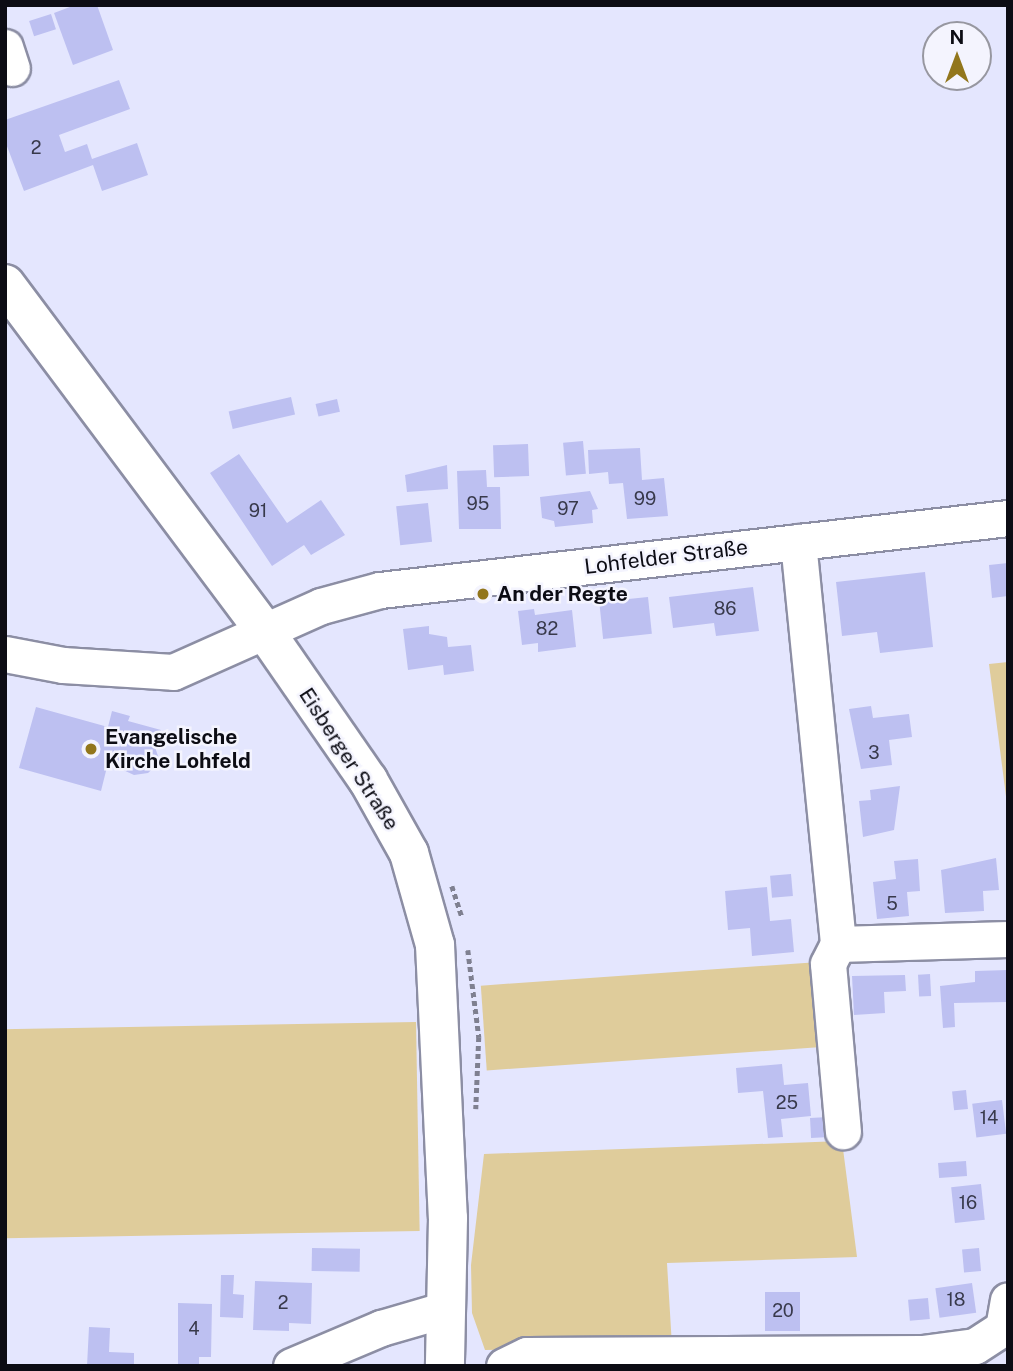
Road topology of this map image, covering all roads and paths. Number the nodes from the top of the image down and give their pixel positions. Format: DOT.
graph roads {
  1 [pos="5,284"];
  2 [pos="1008,518"];
  3 [pos="798,542"];
  4 [pos="264,630"];
  5 [pos="5,654"];
  6 [pos="1008,939"];
  7 [pos="838,944"];
  8 [pos="843,1131"];
  9 [pos="1008,1300"];
  10 [pos="443,1310"];
  11 [pos="291,1366"];
  12 [pos="446,1366"];
  13 [pos="505,1366"];
  1 -- 4 [label="main road, Eisberger Straße"];
  2 -- 3 [label="street, Lohfelder Straße"];
  3 -- 4 [label="street, Lohfelder Straße"];
  3 -- 7 [label="street"];
  4 -- 5 [label="street, Lohfelder Straße"];
  4 -- 10 [label="main road, Eisberger Straße"];
  6 -- 7 [label="street"];
  7 -- 8 [label="street"];
  9 -- 13 [label="street"];
  10 -- 11 [label="street"];
  10 -- 12 [label="main road, Eisberger Straße"];
}
